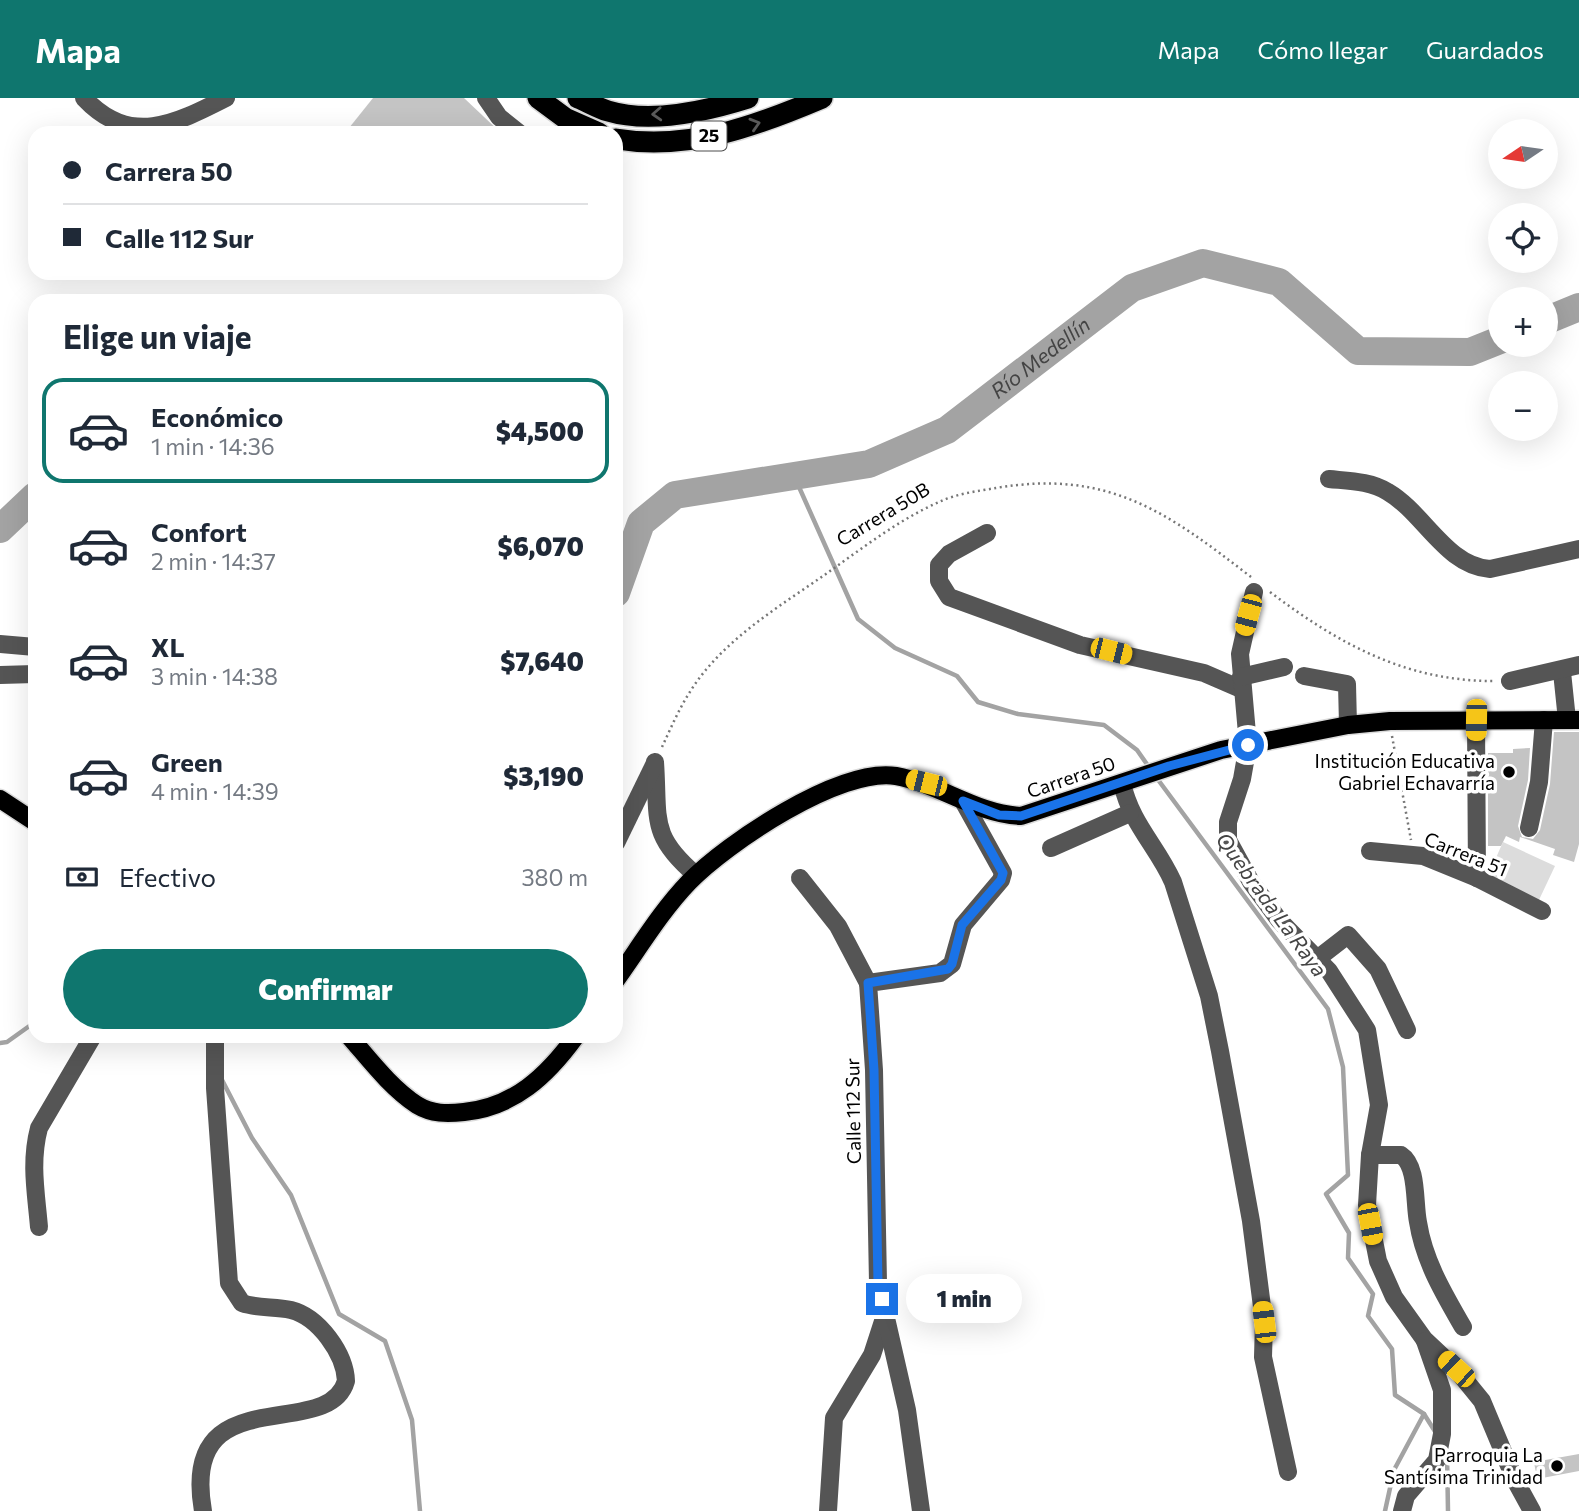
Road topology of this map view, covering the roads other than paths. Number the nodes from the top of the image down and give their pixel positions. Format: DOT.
graph roads {
  1 [pos="84,98"];
  2 [pos="226,98"];
  3 [pos="486,98"];
  4 [pos="538,98"];
  5 [pos="578,98"];
  6 [pos="748,98"];
  7 [pos="822,98"];
  8 [pos="132,126"];
  9 [pos="161,126"];
  10 [pos="510,126"];
  11 [pos="583,126"];
  12 [pos="623,140"];
  13 [pos="1329,479"];
  14 [pos="987,533"];
  15 [pos="1579,549"];
  16 [pos="1261,589"];
  17 [pos="0,644"];
  18 [pos="28,646"];
  19 [pos="1284,667"];
  20 [pos="1571,668"];
  21 [pos="28,674"];
  22 [pos="0,675"];
  23 [pos="1304,676"];
  24 [pos="1510,681"];
  25 [pos="1241,683"];
  26 [pos="1476,720"];
  27 [pos="1544,720"];
  28 [pos="1573,720"];
  29 [pos="1348,724"];
  30 [pos="1248,745"];
  31 [pos="1122,783"];
  32 [pos="0,799"];
  33 [pos="963,801"];
  34 [pos="1130,813"];
  35 [pos="28,817"];
  36 [pos="1529,828"];
  37 [pos="623,829"];
  38 [pos="1051,848"];
  39 [pos="1370,851"];
  40 [pos="696,875"];
  41 [pos="800,878"];
  42 [pos="1477,878"];
  43 [pos="1542,911"];
  44 [pos="1317,959"];
  45 [pos="623,971"];
  46 [pos="868,983"];
  47 [pos="1407,1030"];
  48 [pos="89,1043"];
  49 [pos="215,1043"];
  50 [pos="354,1043"];
  51 [pos="570,1043"];
  52 [pos="1370,1155"];
  53 [pos="39,1227"];
  54 [pos="886,1315"];
  55 [pos="1463,1327"];
  56 [pos="1424,1339"];
  57 [pos="1288,1472"];
  58 [pos="203,1511"];
  59 [pos="828,1511"];
  60 [pos="921,1511"];
  61 [pos="1402,1511"];
  62 [pos="1532,1511"];
  1 -- 8 [label="street"];
  2 -- 9 [label="street"];
  3 -- 10 [label="street"];
  4 -- 11 [label="highway"];
  6 -- 5 [label="highway, 25, one-way"];
  12 -- 7 [label="highway, 25, one-way"];
  13 -- 15 [label="street"];
  14 -- 25 [label="street"];
  16 -- 25 [label="street"];
  17 -- 18 [label="street"];
  19 -- 25 [label="street"];
  20 -- 24 [label="street"];
  20 -- 28 [label="street"];
  21 -- 22 [label="street"];
  23 -- 29 [label="street"];
  25 -- 30 [label="street"];
  26 -- 27 [label="main road, Carrera 50"];
  26 -- 29 [label="main road, Carrera 50"];
  26 -- 42 [label="street"];
  27 -- 28 [label="main road, Carrera 50"];
  27 -- 36 [label="street"];
  29 -- 30 [label="main road, Carrera 50"];
  30 -- 31 [label="main road, Carrera 50"];
  30 -- 44 [label="street"];
  31 -- 33 [label="main road, Carrera 50"];
  31 -- 34 [label="street"];
  32 -- 35 [label="main road"];
  33 -- 40 [label="main road, Carrera 50"];
  33 -- 46 [label="street"];
  34 -- 38 [label="street"];
  34 -- 57 [label="street"];
  37 -- 40 [label="street"];
  39 -- 42 [label="street, Carrera 51"];
  40 -- 45 [label="main road, Carrera 50"];
  41 -- 46 [label="street"];
  42 -- 43 [label="street, Carrera 51"];
  44 -- 47 [label="street"];
  44 -- 52 [label="street"];
  46 -- 54 [label="street, Calle 112 Sur"];
  48 -- 53 [label="street"];
  49 -- 58 [label="street"];
  50 -- 51 [label="main road"];
  52 -- 55 [label="street"];
  52 -- 56 [label="street"];
  54 -- 59 [label="street"];
  54 -- 60 [label="street, Calle 112 Sur"];
  56 -- 61 [label="street"];
  56 -- 62 [label="street"];
}
